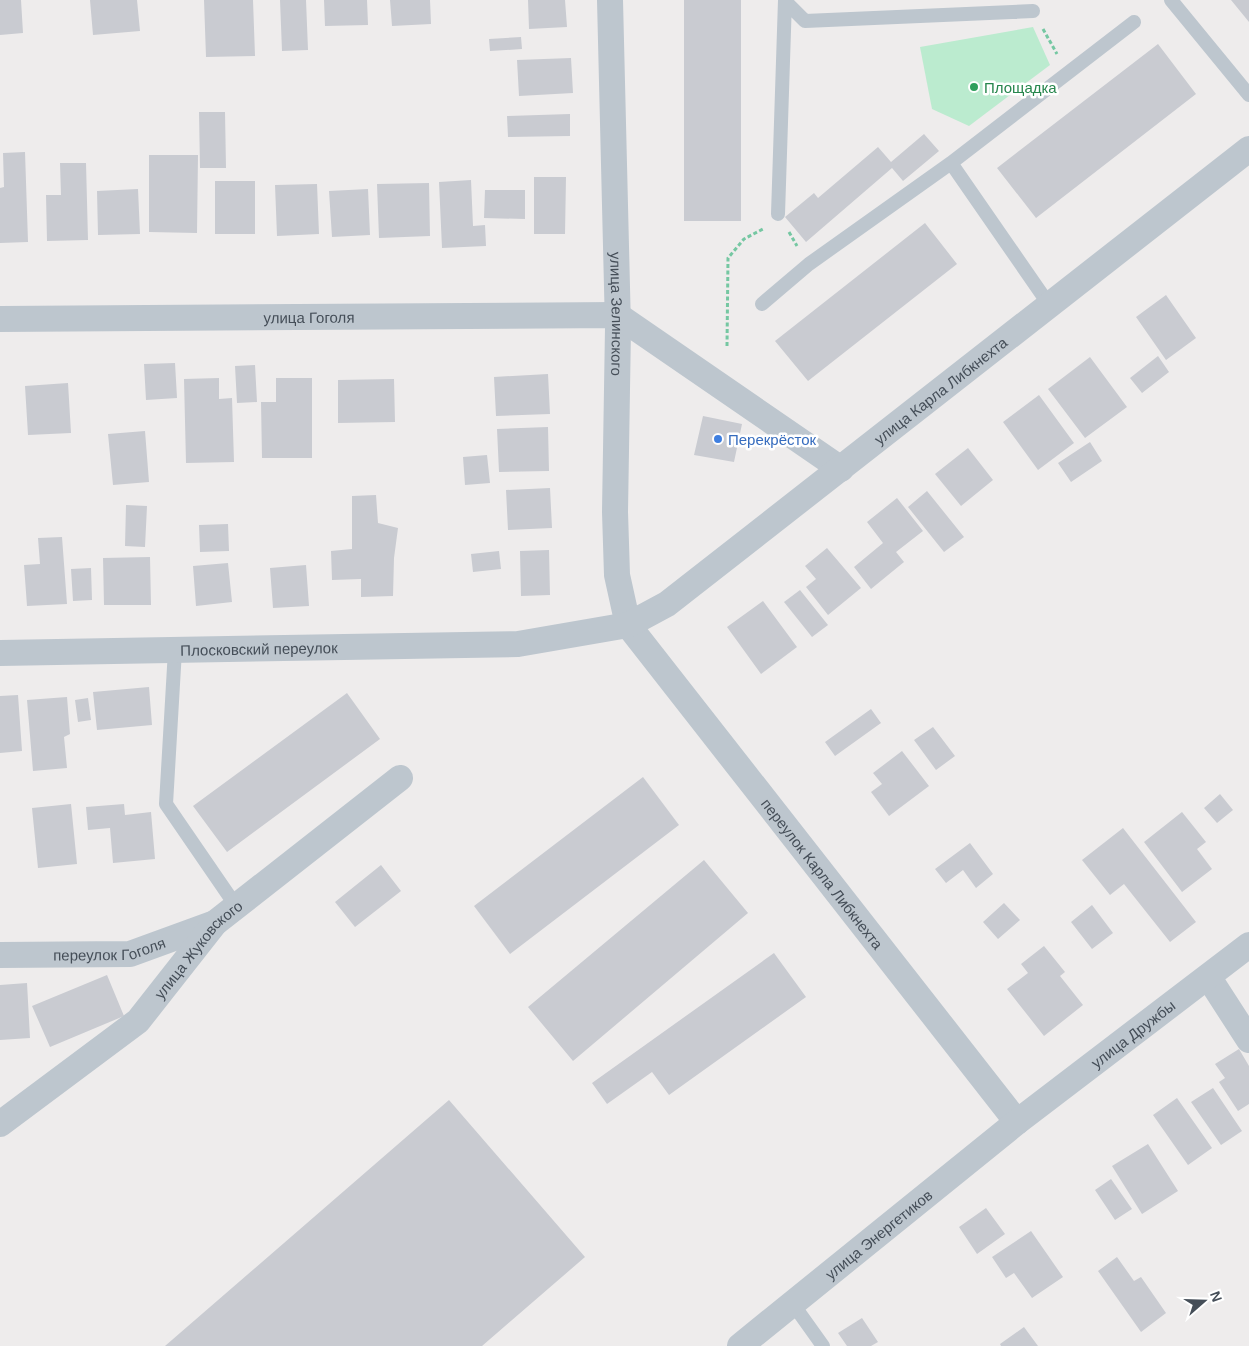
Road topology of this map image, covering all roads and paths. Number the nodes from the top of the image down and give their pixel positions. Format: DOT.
graph roads {
  1 [pos="610,0"];
  2 [pos="1171,0"];
  3 [pos="785,1"];
  4 [pos="1033,11"];
  5 [pos="1134,22"];
  6 [pos="1068,74"];
  7 [pos="1249,95"];
  8 [pos="1249,149"];
  9 [pos="950,163"];
  10 [pos="778,214"];
  11 [pos="809,264"];
  12 [pos="762,304"];
  13 [pos="1050,306"];
  14 [pos="617,315"];
  15 [pos="0,319"];
  16 [pos="727,346"];
  17 [pos="841,469"];
  18 [pos="628,626"];
  19 [pos="175,650"];
  20 [pos="0,653"];
  21 [pos="400,778"];
  22 [pos="236,906"];
  23 [pos="215,923"];
  24 [pos="1249,945"];
  25 [pos="0,955"];
  26 [pos="1208,978"];
  27 [pos="1249,1040"];
  28 [pos="1017,1122"];
  29 [pos="0,1124"];
  30 [pos="793,1304"];
  31 [pos="740,1346"];
  32 [pos="823,1346"];
  1 -- 14 [label="street, улица Зелинского"];
  2 -- 7 [label="lane"];
  3 -- 4 [label="lane"];
  3 -- 10 [label="lane"];
  4 -- 6 [label="path"];
  5 -- 6 [label="lane"];
  6 -- 9 [label="lane"];
  8 -- 13 [label="street, улица Карла Либкнехта"];
  9 -- 11 [label="lane"];
  9 -- 13 [label="lane"];
  10 -- 11 [label="path"];
  10 -- 16 [label="path"];
  11 -- 12 [label="lane"];
  13 -- 17 [label="street, улица Карла Либкнехта"];
  14 -- 15 [label="street, улица Гоголя"];
  14 -- 17 [label="street"];
  14 -- 18 [label="street, улица Зелинского"];
  17 -- 18 [label="street, улица Карла Либкнехта"];
  18 -- 19 [label="street, Плосковский переулок"];
  18 -- 28 [label="street, переулок Карла Либкнехта"];
  19 -- 20 [label="street, Плосковский переулок"];
  19 -- 22 [label="lane"];
  21 -- 22 [label="street, улица Жуковского"];
  22 -- 23 [label="street, улица Жуковского"];
  23 -- 25 [label="street, переулок Гоголя"];
  23 -- 29 [label="street, улица Жуковского"];
  24 -- 26 [label="street, улица Дружбы"];
  26 -- 27 [label="street"];
  26 -- 28 [label="street, улица Дружбы"];
  28 -- 30 [label="street, улица Энергетиков"];
  30 -- 31 [label="street, улица Энергетиков"];
  30 -- 32 [label="lane"];
}
